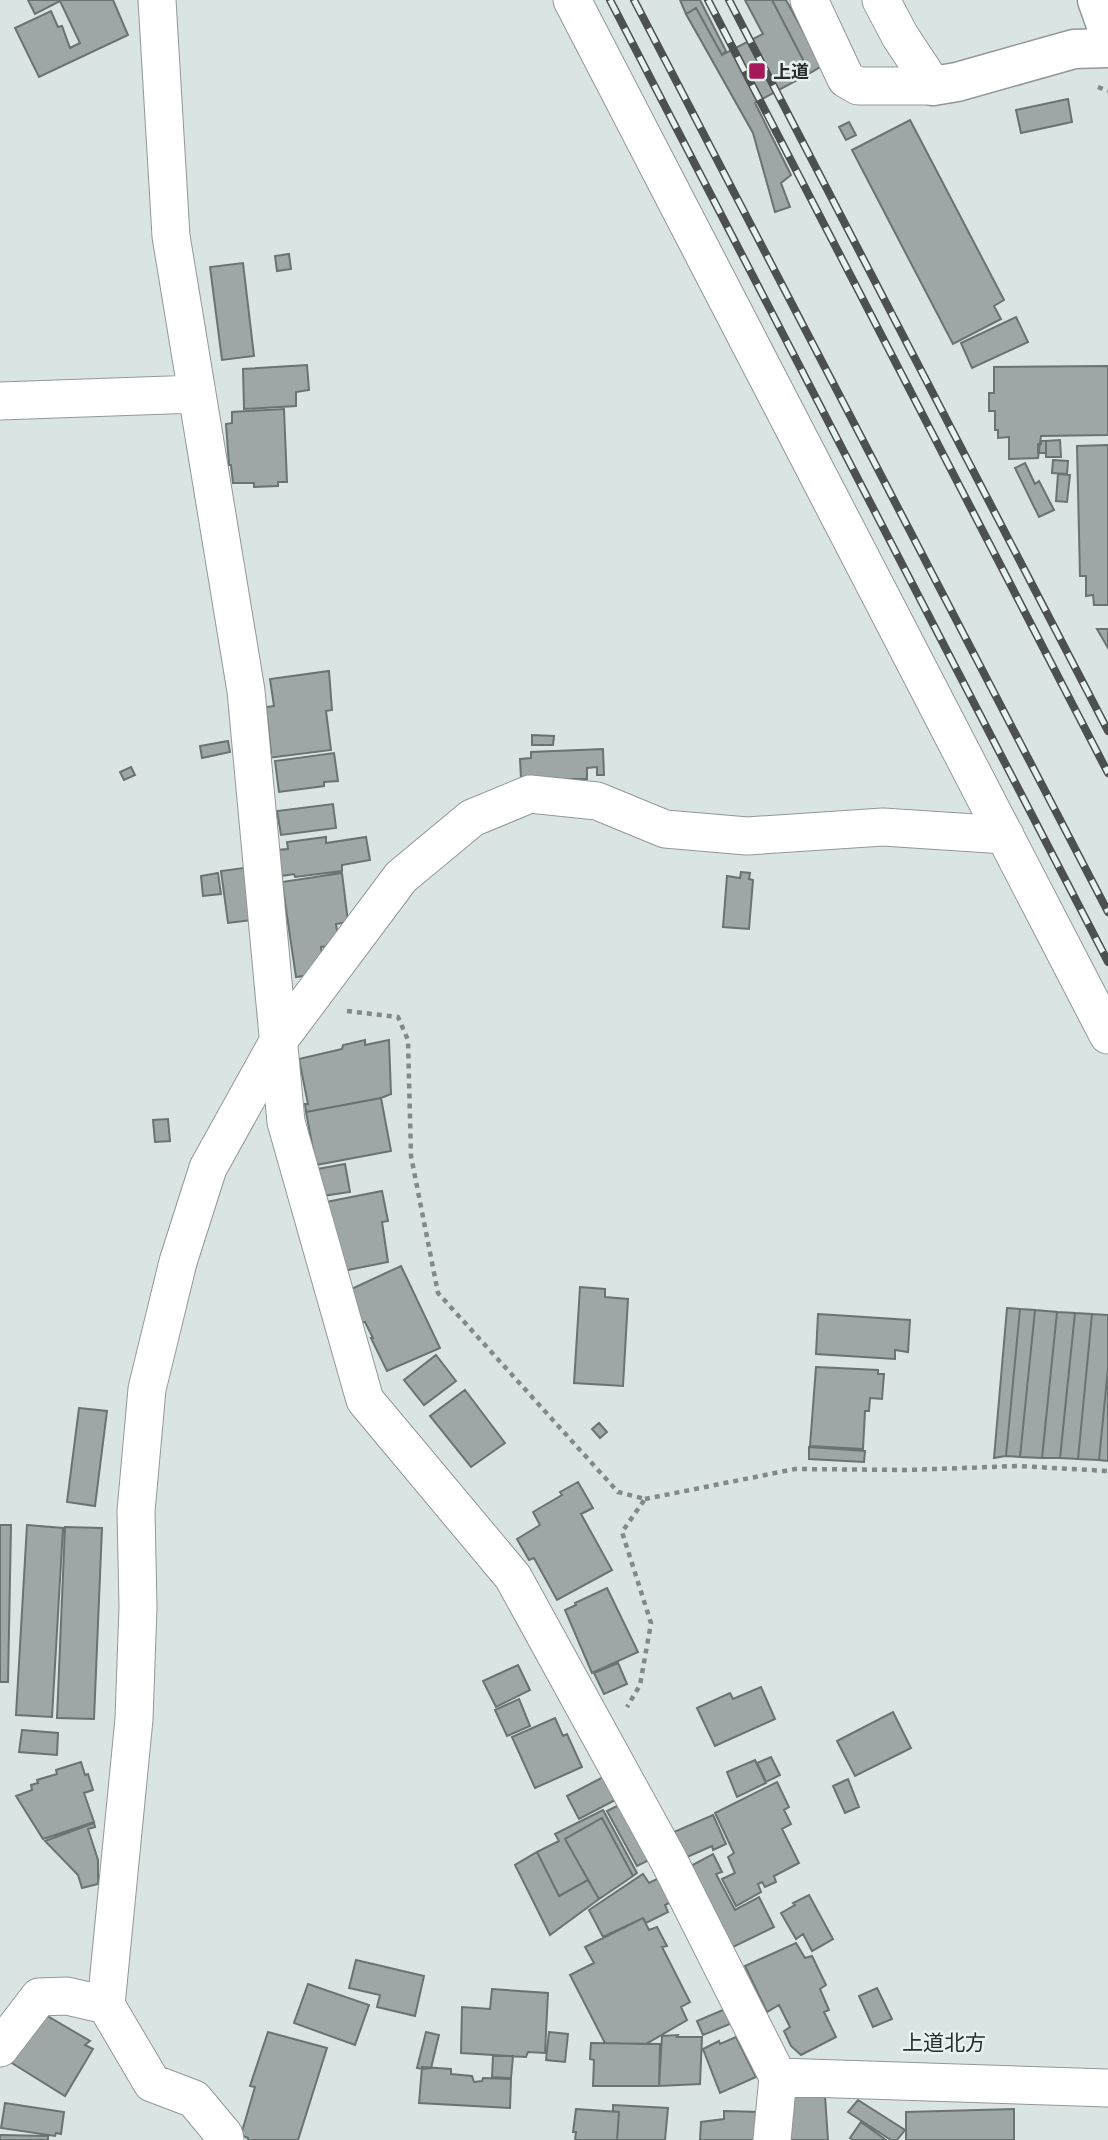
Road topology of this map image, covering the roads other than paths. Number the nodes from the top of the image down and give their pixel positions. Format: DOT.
graph roads {
  1 [pos="157,0"];
  2 [pos="572,0"];
  3 [pos="809,0"];
  4 [pos="881,0"];
  5 [pos="1097,0"];
  6 [pos="1108,31"];
  7 [pos="1108,48"];
  8 [pos="933,86"];
  9 [pos="197,394"];
  10 [pos="0,401"];
  11 [pos="1004,835"];
  12 [pos="1108,1035"];
  13 [pos="279,1040"];
  14 [pos="106,2005"];
  15 [pos="0,2048"];
  16 [pos="778,2077"];
  17 [pos="1108,2088"];
  18 [pos="225,2140"];
  19 [pos="772,2140"];
  1 -- 9 [label="street"];
  2 -- 11 [label="street"];
  3 -- 8 [label="street"];
  4 -- 8 [label="street"];
  5 -- 6 [label="main road"];
  7 -- 8 [label="main road"];
  9 -- 10 [label="street"];
  9 -- 13 [label="street"];
  11 -- 12 [label="street"];
  11 -- 13 [label="street"];
  13 -- 14 [label="street"];
  13 -- 16 [label="street"];
  14 -- 15 [label="street"];
  14 -- 18 [label="street"];
  16 -- 17 [label="street"];
  16 -- 19 [label="street"];
}
